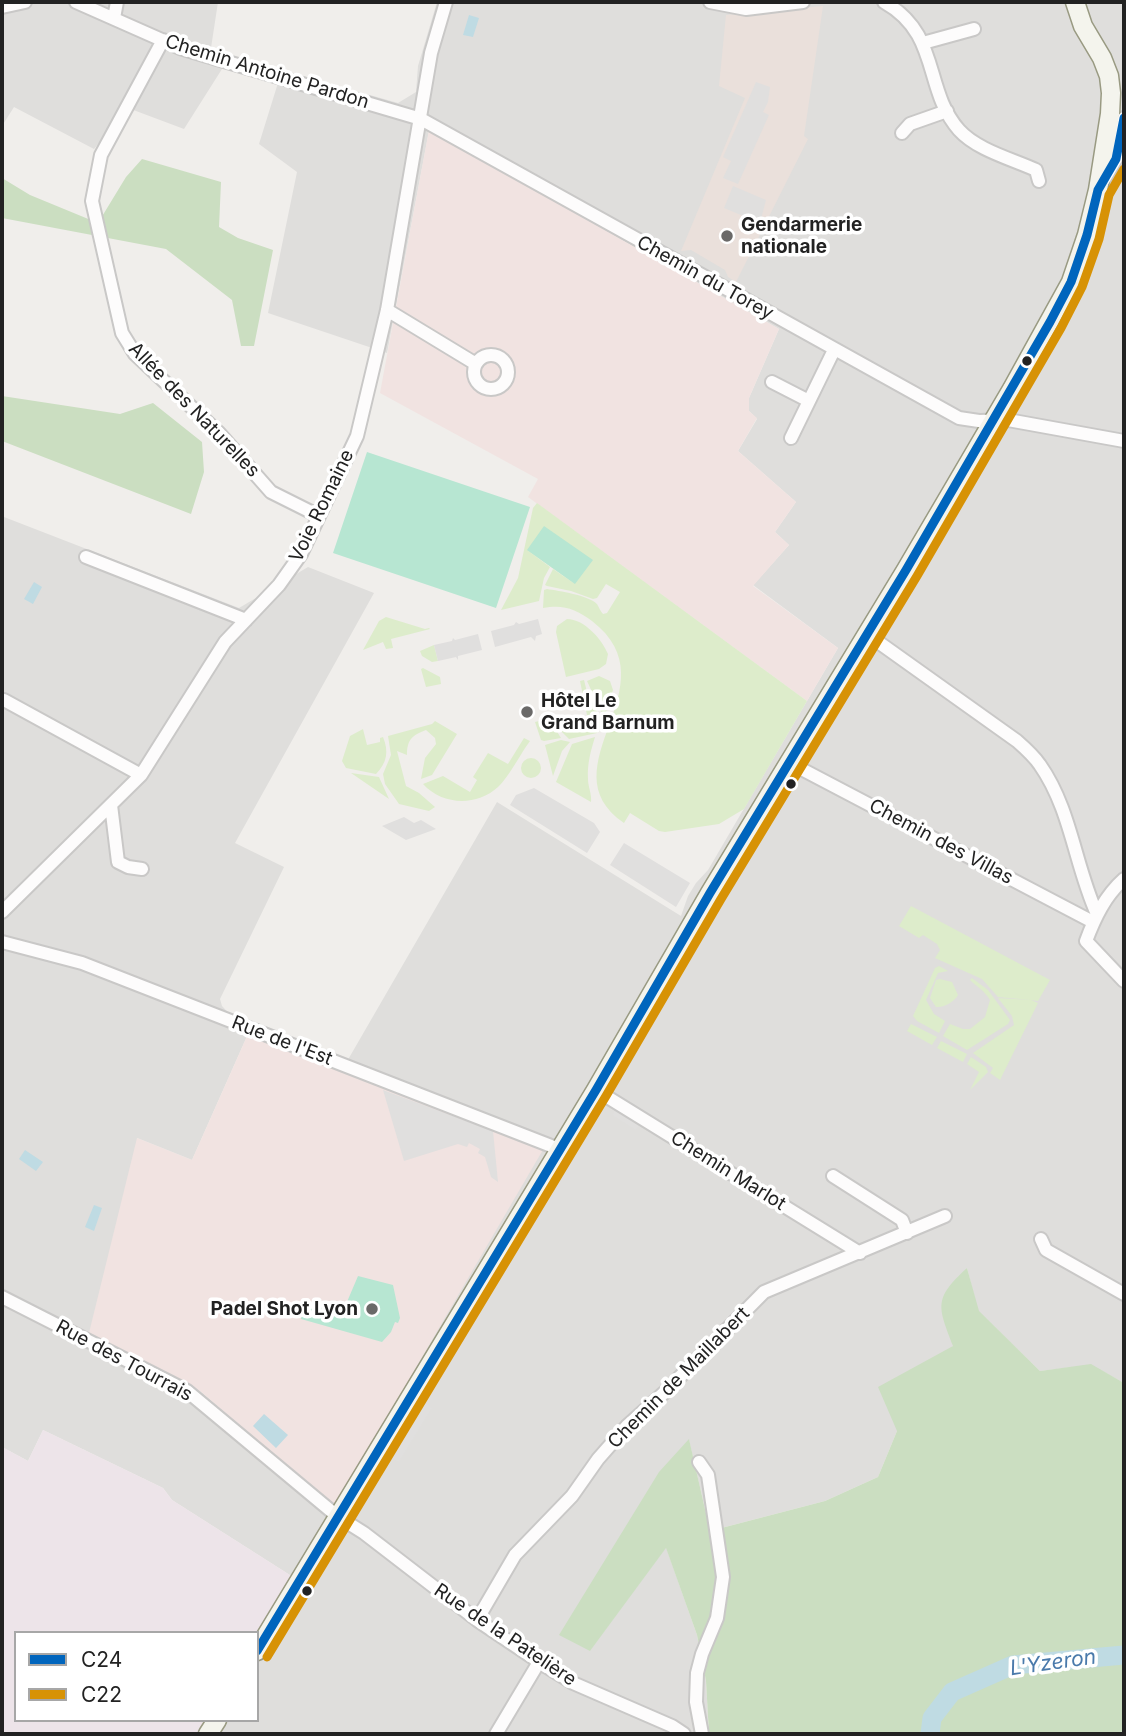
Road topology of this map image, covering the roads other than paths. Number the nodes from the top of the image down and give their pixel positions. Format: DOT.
graph roads {
  1 [pos="25,2"];
  2 [pos="76,2"];
  3 [pos="117,2"];
  4 [pos="446,2"];
  5 [pos="710,2"];
  6 [pos="803,2"];
  7 [pos="884,2"];
  8 [pos="1075,2"];
  9 [pos="2,7"];
  10 [pos="906,7"];
  11 [pos="114,18"];
  12 [pos="974,29"];
  13 [pos="163,40"];
  14 [pos="923,43"];
  15 [pos="947,111"];
  16 [pos="1124,118"];
  17 [pos="421,119"];
  18 [pos="902,133"];
  19 [pos="1039,181"];
  20 [pos="1098,190"];
  21 [pos="387,310"];
  22 [pos="834,350"];
  23 [pos="476,364"];
  24 [pos="772,382"];
  25 [pos="809,401"];
  26 [pos="993,421"];
  27 [pos="791,438"];
  28 [pos="1124,441"];
  29 [pos="319,516"];
  30 [pos="86,557"];
  31 [pos="246,620"];
  32 [pos="867,634"];
  33 [pos="4,700"];
  34 [pos="790,762"];
  35 [pos="141,775"];
  36 [pos="111,805"];
  37 [pos="142,869"];
  38 [pos="1124,879"];
  39 [pos="2,912"];
  40 [pos="1095,918"];
  41 [pos="2,942"];
  42 [pos="1124,981"];
  43 [pos="596,1090"];
  44 [pos="559,1149"];
  45 [pos="833,1176"];
  46 [pos="945,1216"];
  47 [pos="907,1233"];
  48 [pos="1041,1239"];
  49 [pos="860,1253"];
  50 [pos="1124,1294"];
  51 [pos="2,1297"];
  52 [pos="699,1462"];
  53 [pos="337,1516"];
  54 [pos="477,1620"];
  55 [pos="259,1648"];
  56 [pos="543,1664"];
  57 [pos="496,1734"];
  58 [pos="684,1734"];
  59 [pos="702,1734"];
  1 -- 9 [label="street"];
  2 -- 11 [label="street, Chemin Antoine Pardon"];
  3 -- 11 [label="street"];
  4 -- 17 [label="street, Voie Romaine"];
  5 -- 6 [label="street"];
  7 -- 10 [label="street"];
  8 -- 20 [label="main road"];
  10 -- 14 [label="street"];
  11 -- 13 [label="street, Chemin Antoine Pardon"];
  12 -- 14 [label="street"];
  13 -- 17 [label="street, Chemin Antoine Pardon"];
  13 -- 29 [label="street, Allée des Naturelles"];
  14 -- 15 [label="street"];
  15 -- 18 [label="street"];
  15 -- 19 [label="street"];
  16 -- 20 [label="street"];
  17 -- 21 [label="street, Voie Romaine"];
  17 -- 22 [label="street, Chemin du Torey"];
  20 -- 26 [label="main road"];
  21 -- 23 [label="street"];
  21 -- 29 [label="street, Voie Romaine"];
  22 -- 25 [label="street"];
  22 -- 26 [label="street, Chemin du Torey"];
  24 -- 25 [label="street"];
  25 -- 27 [label="street"];
  26 -- 28 [label="street, Chemin du Torey"];
  26 -- 32 [label="main road"];
  29 -- 31 [label="street, Voie Romaine"];
  30 -- 31 [label="street"];
  31 -- 35 [label="street, Voie Romaine"];
  32 -- 34 [label="main road"];
  32 -- 40 [label="street"];
  33 -- 35 [label="street"];
  34 -- 40 [label="street, Chemin des Villas"];
  34 -- 43 [label="main road"];
  35 -- 36 [label="street, Voie Romaine"];
  36 -- 37 [label="street"];
  36 -- 39 [label="street, Voie Romaine"];
  38 -- 40 [label="street"];
  40 -- 42 [label="street"];
  41 -- 44 [label="street, Rue de l'Est"];
  43 -- 44 [label="main road"];
  43 -- 49 [label="street, Chemin Marlot"];
  44 -- 53 [label="main road"];
  45 -- 47 [label="street"];
  46 -- 47 [label="street, Chemin de Maillabert"];
  47 -- 49 [label="street, Chemin de Maillabert"];
  48 -- 50 [label="street"];
  49 -- 54 [label="street, Chemin de Maillabert"];
  51 -- 53 [label="street, Rue des Tourrais"];
  52 -- 59 [label="street"];
  53 -- 54 [label="street, Rue de la Patelière"];
  53 -- 55 [label="main road"];
  54 -- 56 [label="street, Rue de la Patelière"];
  56 -- 57 [label="street"];
  56 -- 58 [label="street, Rue de la Patelière"];
}
